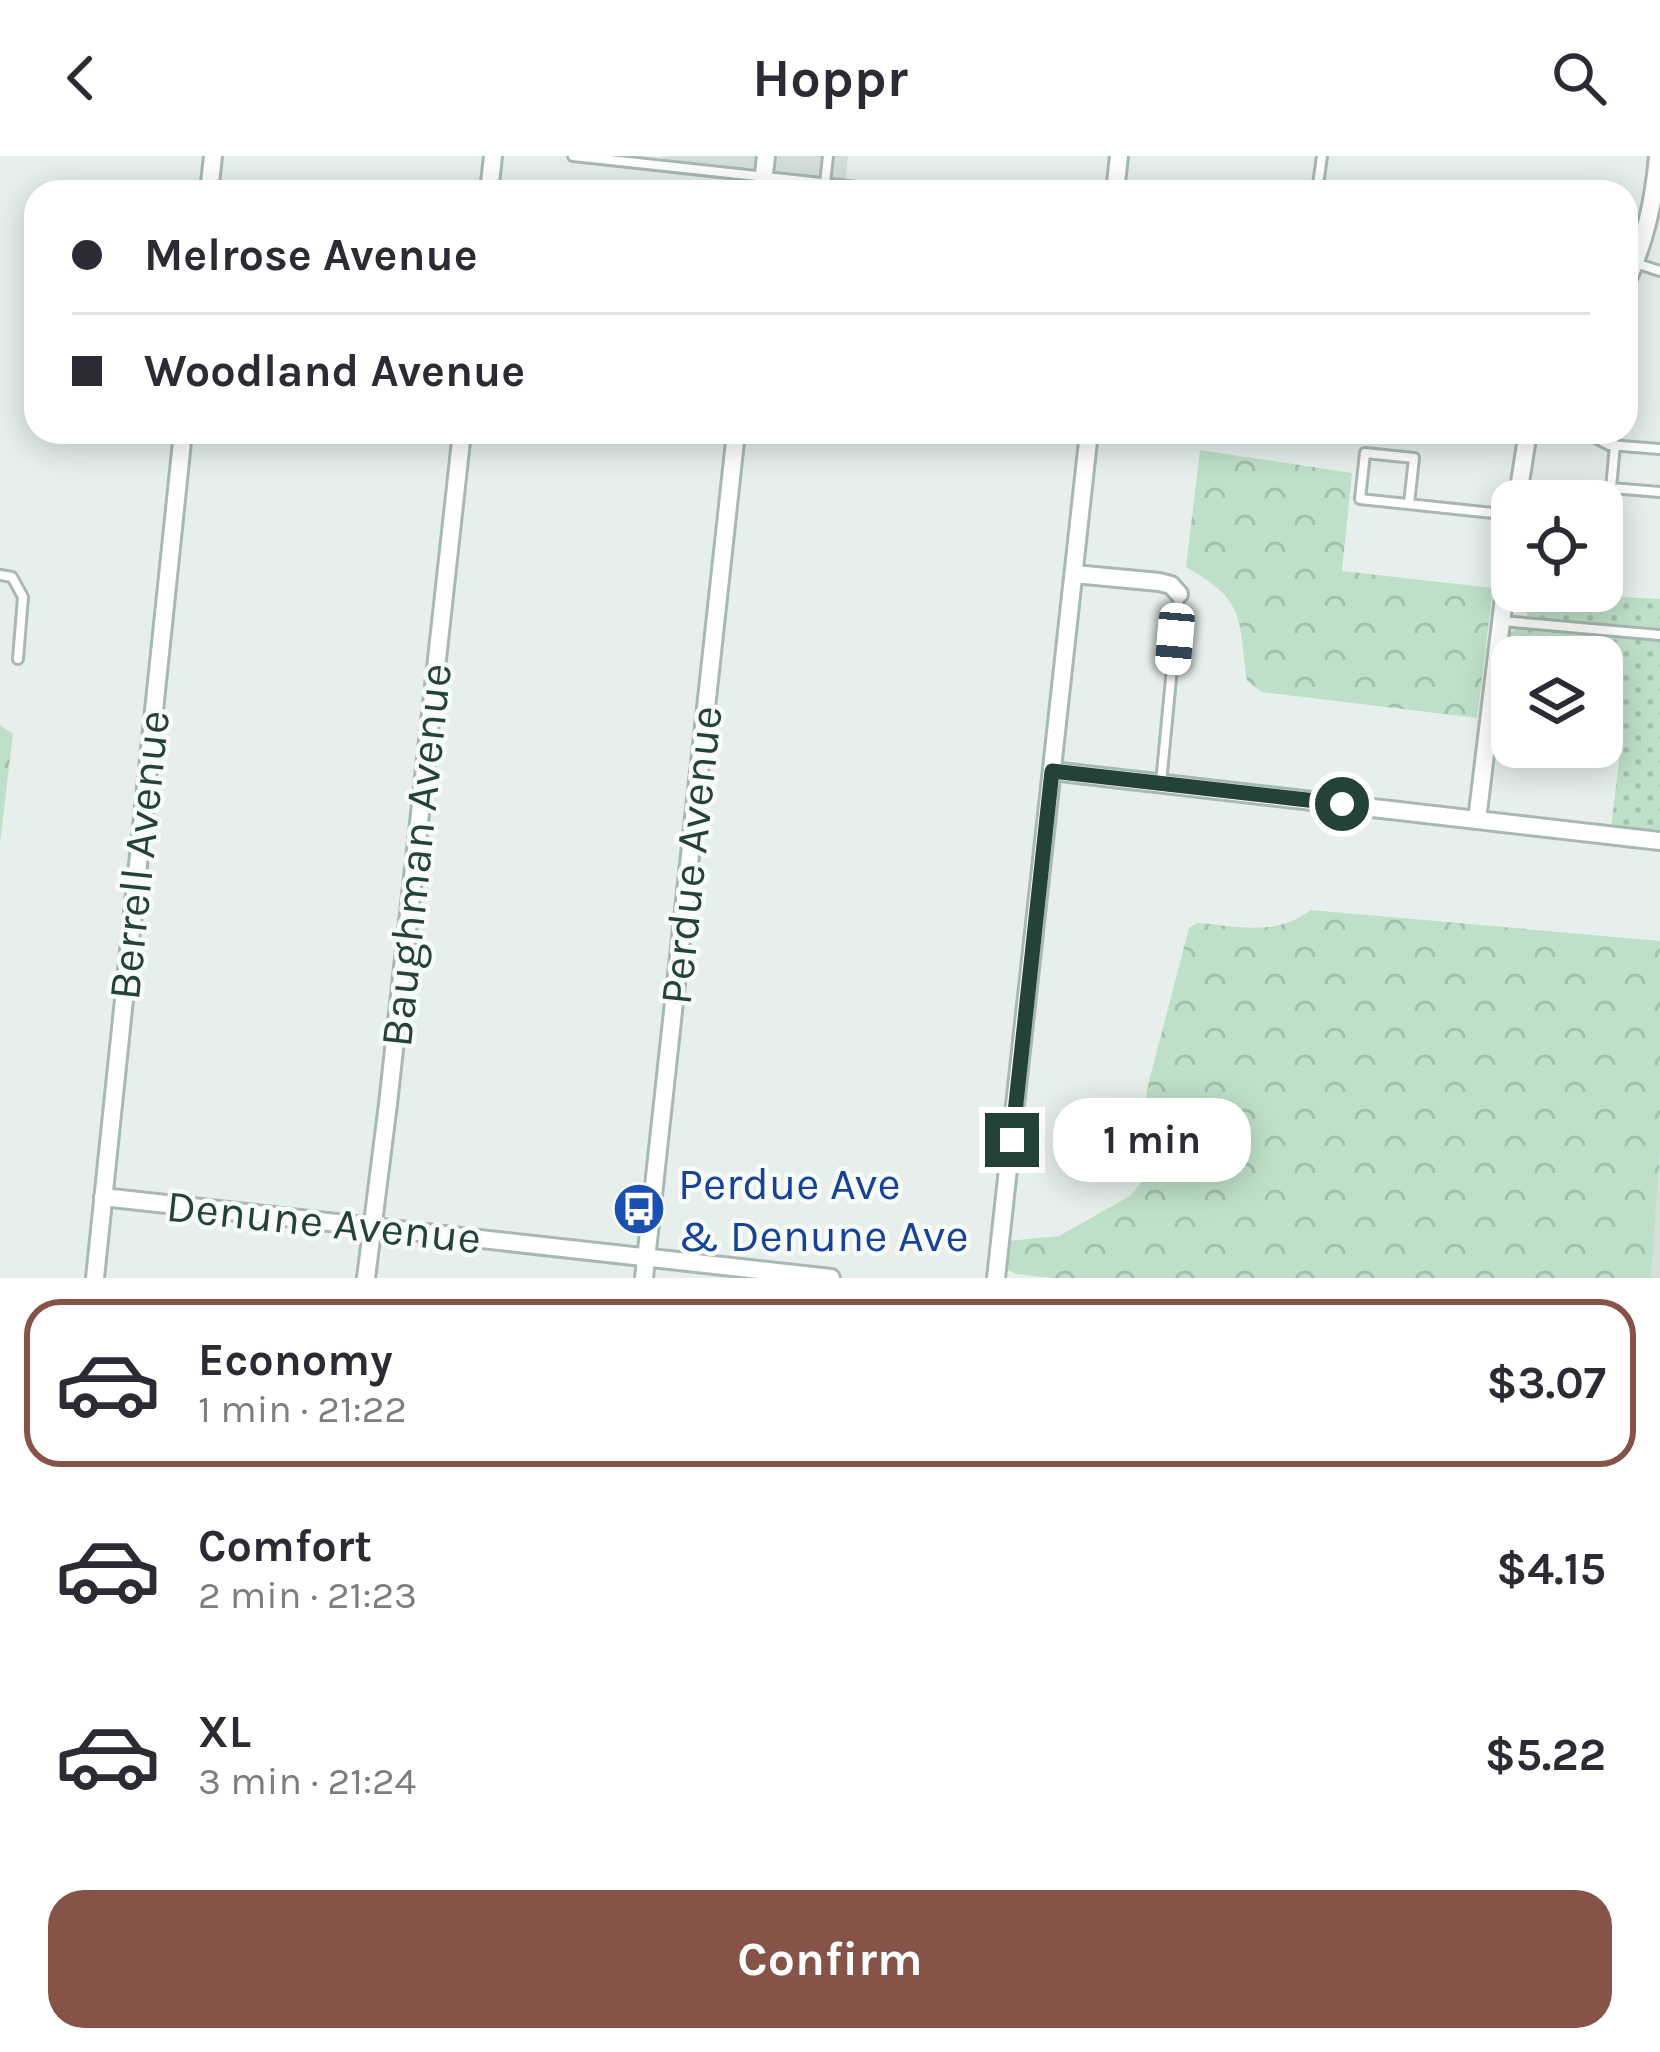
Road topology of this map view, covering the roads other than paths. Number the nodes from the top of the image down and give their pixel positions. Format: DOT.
graph roads {
  1 [pos="573,156"];
  2 [pos="1658,156"];
  3 [pos="736,180"];
  4 [pos="1638,248"];
  5 [pos="182,444"];
  6 [pos="461,444"];
  7 [pos="735,444"];
  8 [pos="1088,444"];
  9 [pos="1526,444"];
  10 [pos="1615,445"];
  11 [pos="1660,449"];
  12 [pos="1520,480"];
  13 [pos="1660,492"];
  14 [pos="1409,505"];
  15 [pos="1491,513"];
  16 [pos="1073,574"];
  17 [pos="0,575"];
  18 [pos="1179,594"];
  19 [pos="1501,612"];
  20 [pos="1500,621"];
  21 [pos="1660,635"];
  22 [pos="18,659"];
  23 [pos="1052,771"];
  24 [pos="1161,783"];
  25 [pos="1477,820"];
  26 [pos="1660,841"];
  27 [pos="103,1197"];
  28 [pos="372,1226"];
  29 [pos="646,1257"];
  30 [pos="95,1278"];
  31 [pos="365,1278"];
  32 [pos="644,1278"];
  33 [pos="831,1278"];
  34 [pos="996,1278"];
  1 -- 3 [label="lane"];
  2 -- 4 [label="street"];
  5 -- 27 [label="street, Berrell Avenue"];
  6 -- 28 [label="street, Baughman Avenue"];
  7 -- 29 [label="street, Perdue Avenue"];
  8 -- 16 [label="street"];
  9 -- 12 [label="street"];
  10 -- 11 [label="lane"];
  10 -- 13 [label="lane"];
  14 -- 14 [label="lane"];
  14 -- 15 [label="lane"];
  16 -- 18 [label="street"];
  16 -- 23 [label="street"];
  17 -- 22 [label="lane"];
  18 -- 24 [label="lane"];
  19 -- 20 [label="street"];
  20 -- 21 [label="lane"];
  20 -- 25 [label="street"];
  23 -- 24 [label="street"];
  23 -- 34 [label="street"];
  24 -- 25 [label="street"];
  25 -- 26 [label="street"];
  27 -- 28 [label="street, Denune Avenue"];
  27 -- 30 [label="street, Berrell Avenue"];
  28 -- 29 [label="street, Denune Avenue"];
  28 -- 31 [label="street, Baughman Avenue"];
  29 -- 32 [label="street, Perdue Avenue"];
  29 -- 33 [label="street, Denune Avenue"];
}
